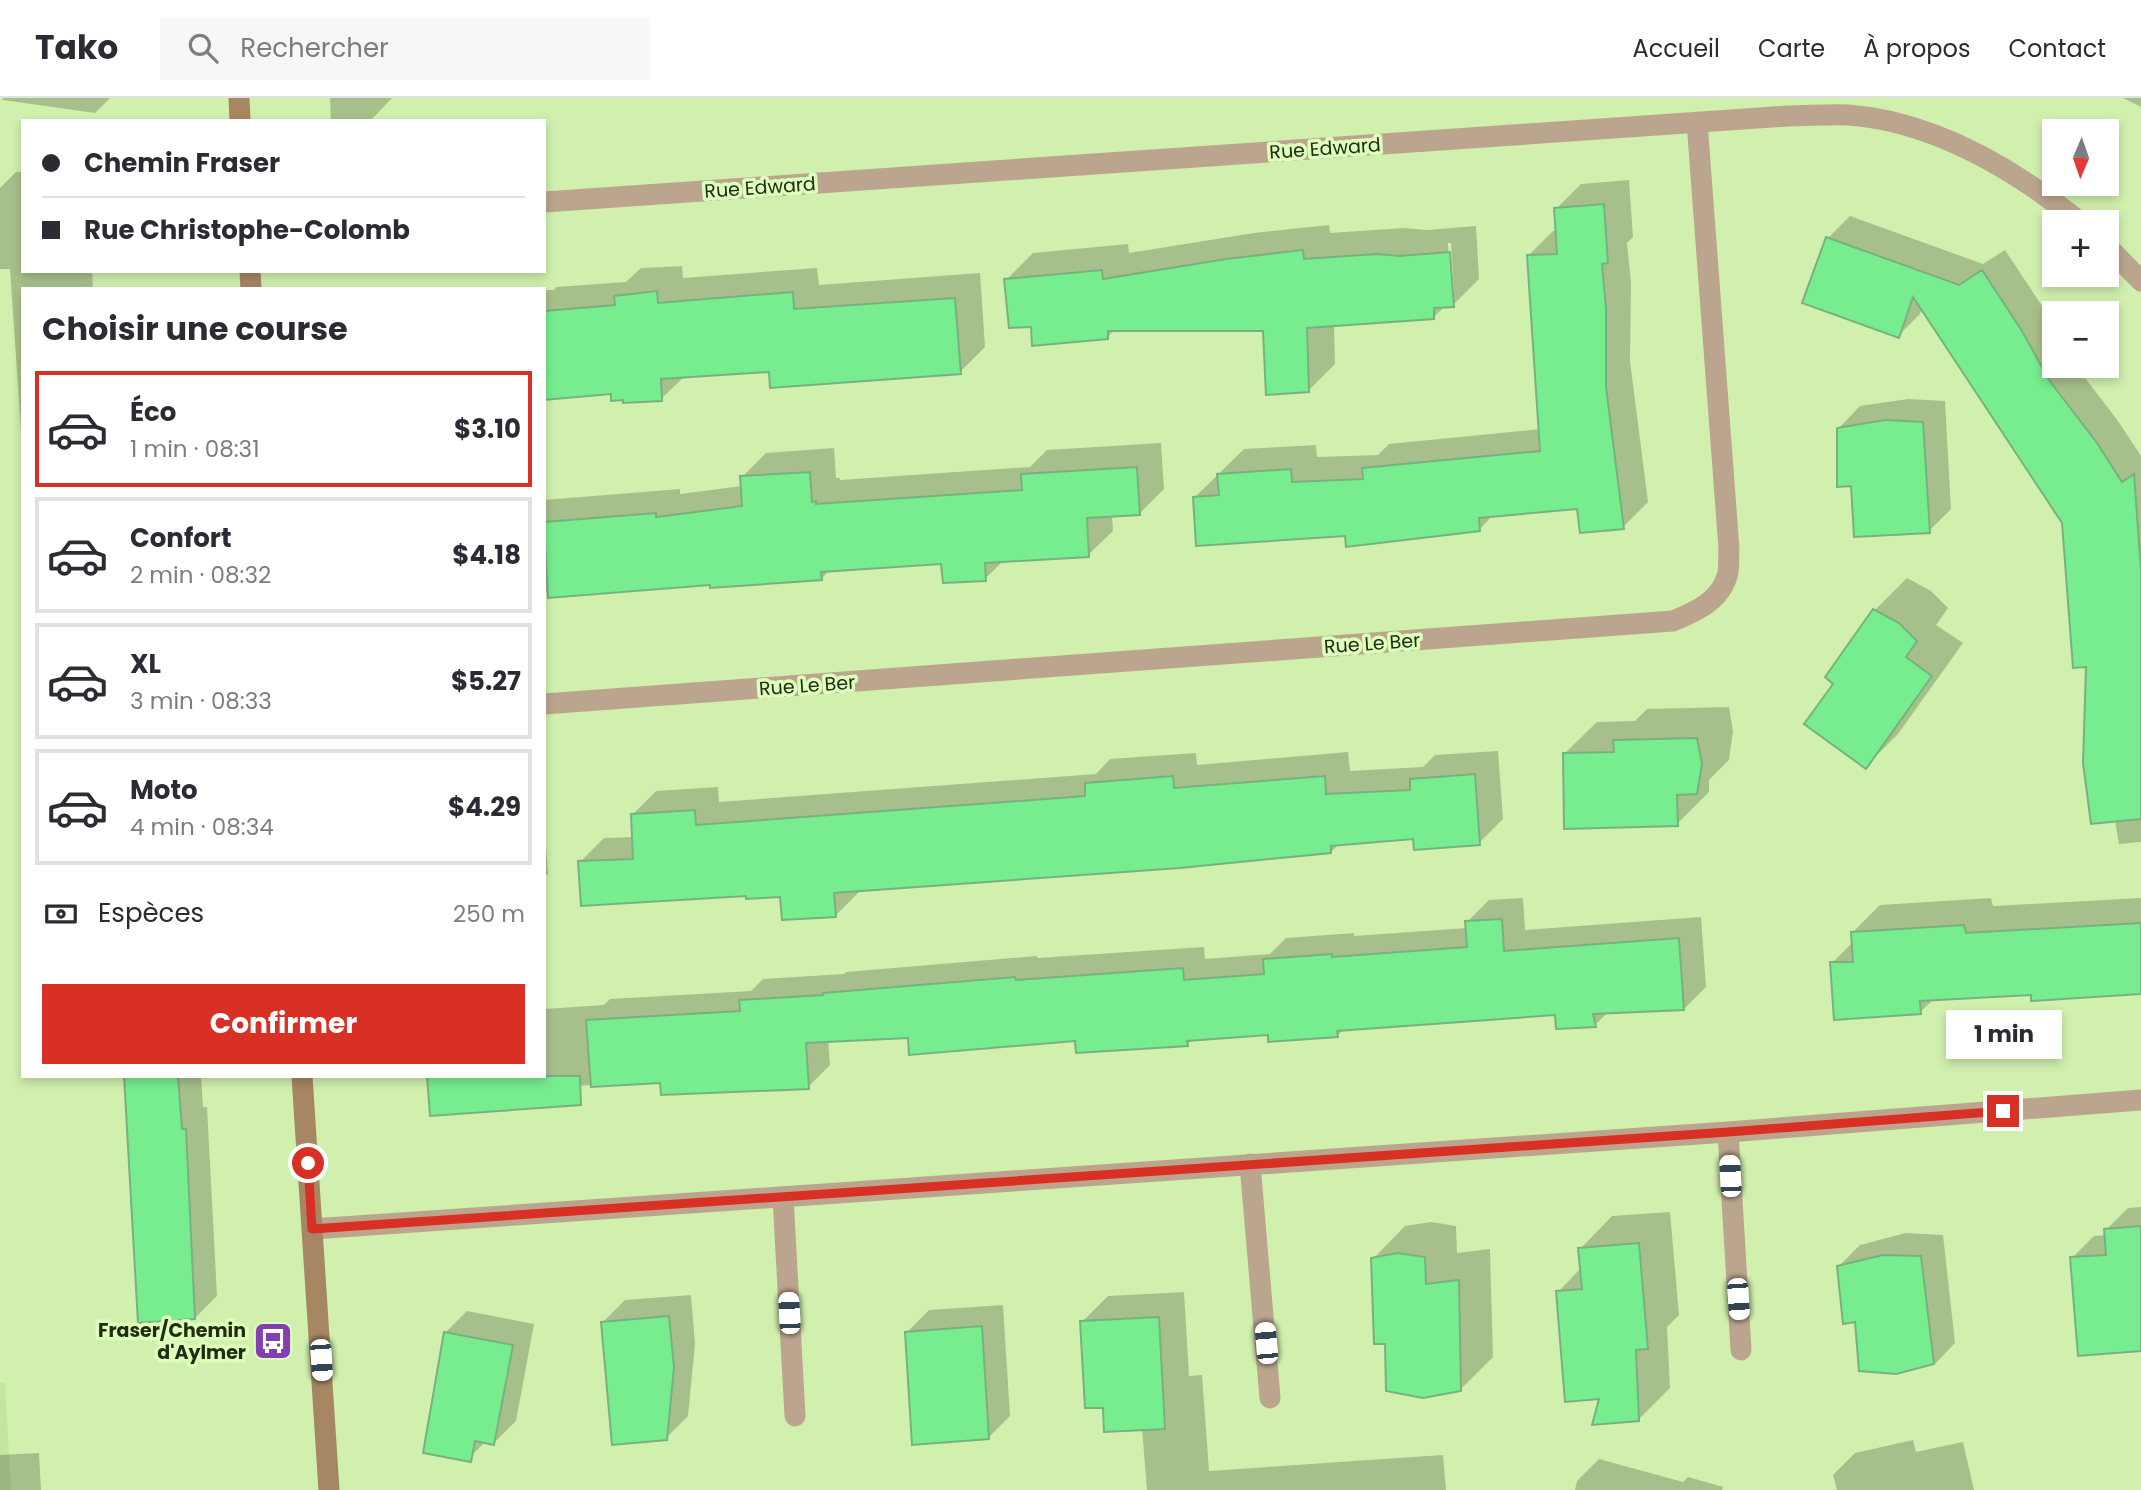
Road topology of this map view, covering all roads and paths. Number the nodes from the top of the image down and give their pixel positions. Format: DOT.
graph roads {
  1 [pos="239,98"];
  2 [pos="240,119"];
  3 [pos="1697,122"];
  4 [pos="546,202"];
  5 [pos="2065,210"];
  6 [pos="2119,258"];
  7 [pos="2141,281"];
  8 [pos="546,704"];
  9 [pos="302,1078"];
  10 [pos="2141,1100"];
  11 [pos="1728,1132"];
  12 [pos="1250,1164"];
  13 [pos="783,1197"];
  14 [pos="312,1229"];
  15 [pos="1741,1350"];
  16 [pos="1270,1398"];
  17 [pos="795,1416"];
  18 [pos="329,1490"];
  1 -- 2 [label="street"];
  3 -- 4 [label="street, Rue Edward"];
  3 -- 5 [label="street, Rue Edward"];
  3 -- 8 [label="street, Rue Le Ber"];
  6 -- 7 [label="street"];
  9 -- 14 [label="street"];
  10 -- 11 [label="street"];
  11 -- 12 [label="street"];
  11 -- 15 [label="street"];
  12 -- 13 [label="street"];
  12 -- 16 [label="street"];
  13 -- 14 [label="street"];
  13 -- 17 [label="street"];
  14 -- 18 [label="street"];
}
